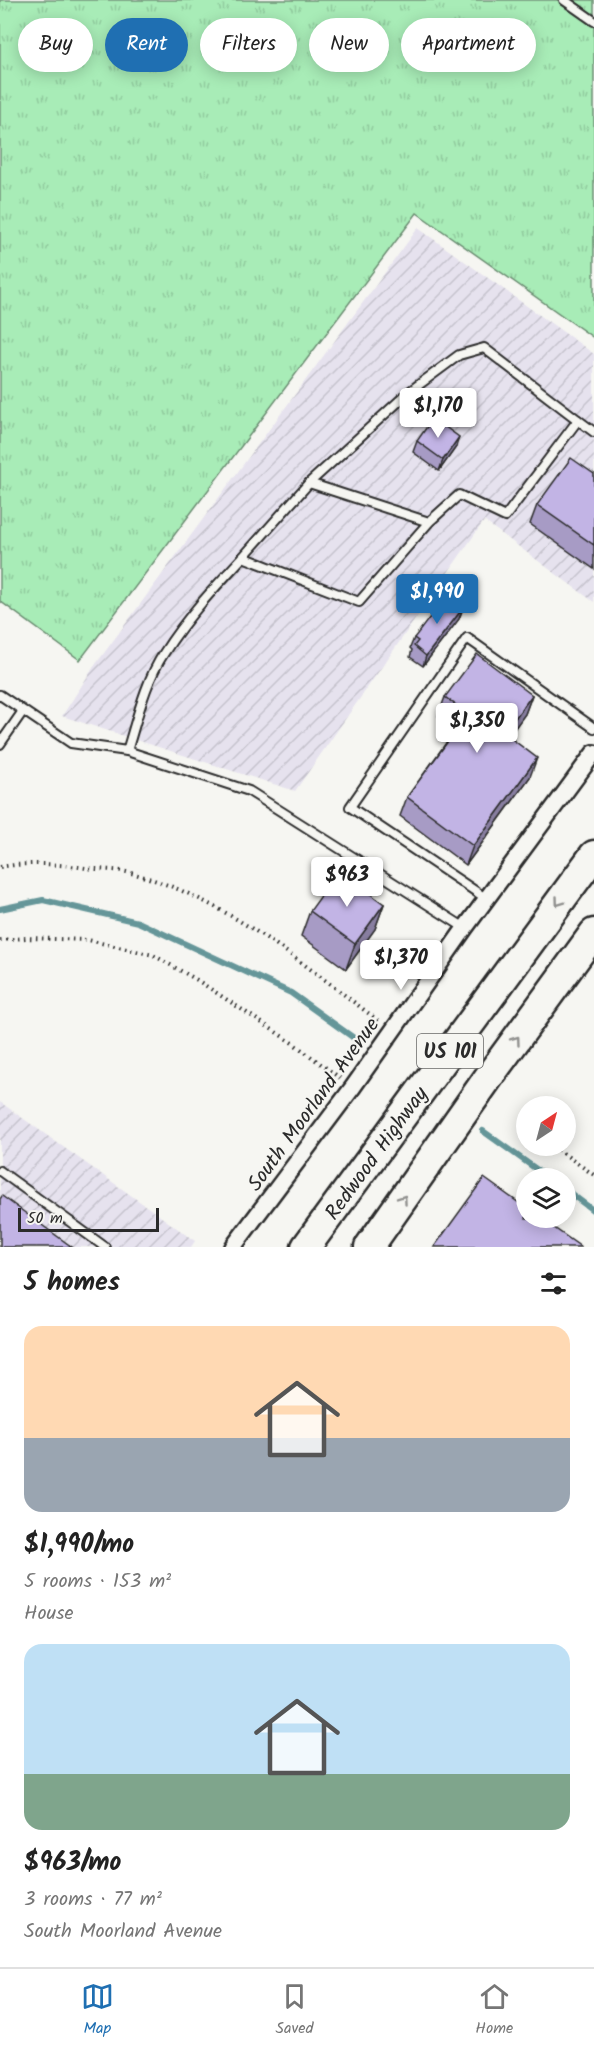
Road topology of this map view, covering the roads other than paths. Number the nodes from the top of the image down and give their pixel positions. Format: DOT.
graph roads {
  1 [pos="564,0"];
  2 [pos="594,21"];
  3 [pos="578,420"];
  4 [pos="594,432"];
  5 [pos="309,483"];
  6 [pos="429,522"];
  7 [pos="243,557"];
  8 [pos="0,695"];
  9 [pos="23,711"];
  10 [pos="594,728"];
  11 [pos="0,744"];
  12 [pos="126,751"];
  13 [pos="594,753"];
  14 [pos="594,855"];
  15 [pos="487,899"];
  16 [pos="465,928"];
  17 [pos="594,933"];
  18 [pos="0,1171"];
  19 [pos="105,1247"];
  20 [pos="233,1247"];
  21 [pos="306,1247"];
  22 [pos="369,1247"];
  1 -- 2 [label="lane"];
  3 -- 4 [label="lane"];
  3 -- 5 [label="lane"];
  3 -- 6 [label="lane"];
  5 -- 6 [label="lane"];
  5 -- 7 [label="lane"];
  6 -- 7 [label="lane"];
  7 -- 12 [label="lane"];
  8 -- 9 [label="lane"];
  9 -- 11 [label="lane"];
  9 -- 12 [label="lane"];
  10 -- 15 [label="lane"];
  12 -- 16 [label="lane"];
  13 -- 15 [label="street, South Moorland Avenue"];
  14 -- 21 [label="highway, Redwood Highway / US 101, one-way"];
  15 -- 16 [label="street, South Moorland Avenue"];
  16 -- 20 [label="street, South Moorland Avenue"];
  22 -- 17 [label="highway, US 101, one-way"];
  18 -- 19 [label="lane"];
}
